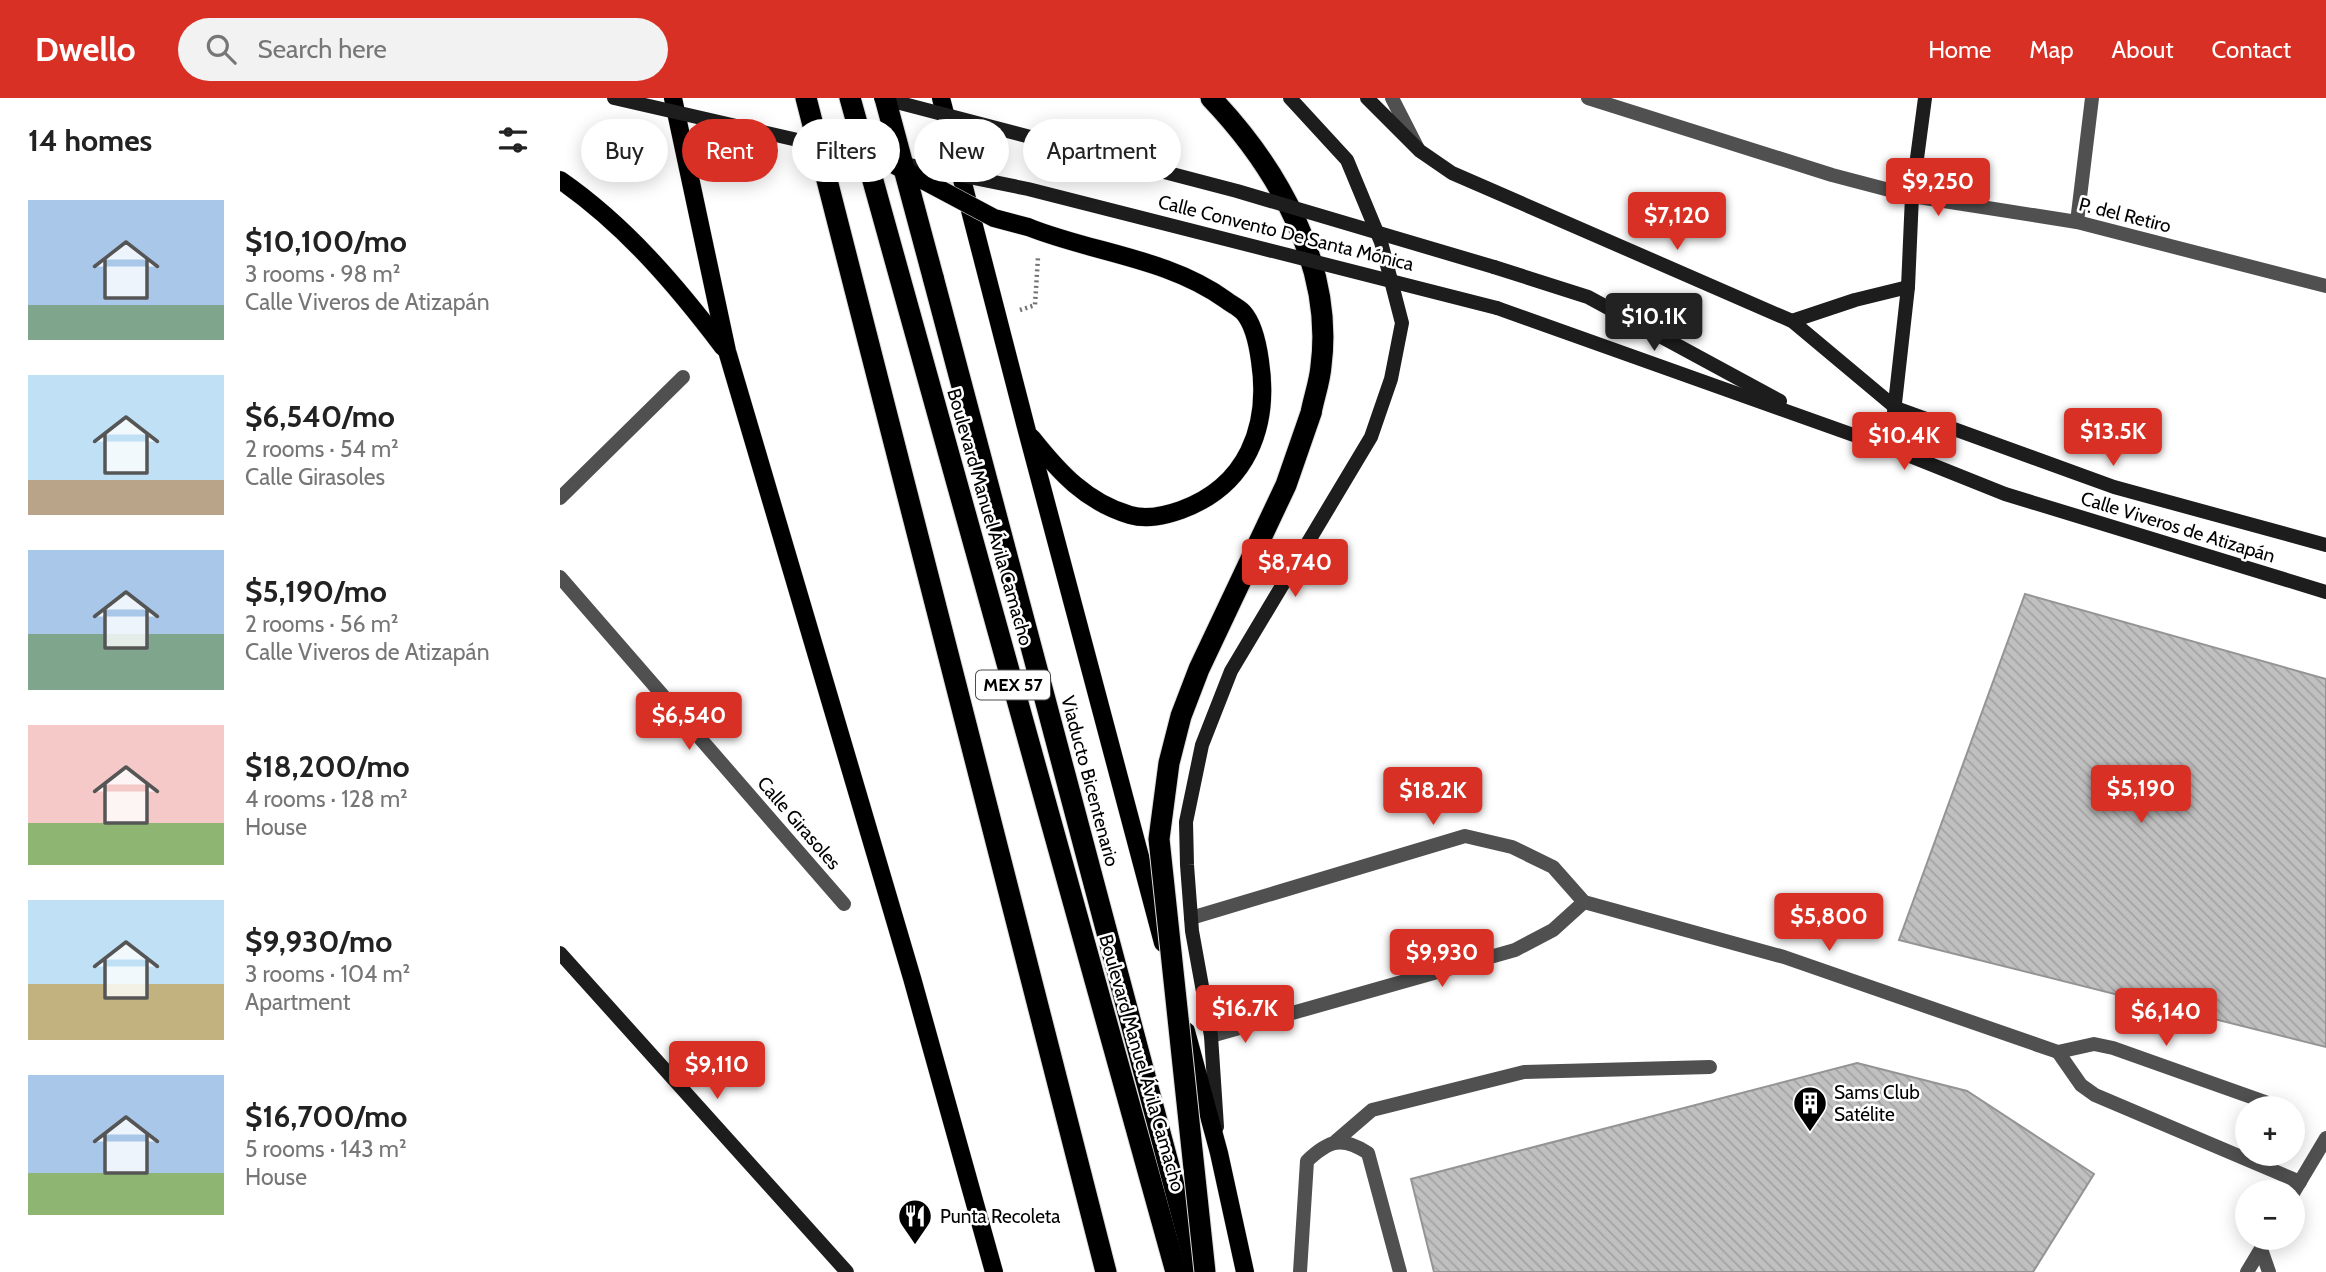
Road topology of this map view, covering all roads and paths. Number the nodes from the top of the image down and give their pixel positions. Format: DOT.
graph roads {
  1 [pos="614,98"];
  2 [pos="673,98"];
  3 [pos="806,98"];
  4 [pos="850,98"];
  5 [pos="883,98"];
  6 [pos="941,98"];
  7 [pos="1211,98"];
  8 [pos="1290,98"];
  9 [pos="1367,98"];
  10 [pos="1392,98"];
  11 [pos="1588,98"];
  12 [pos="1924,98"];
  13 [pos="2092,98"];
  14 [pos="1402,105"];
  15 [pos="792,139"];
  16 [pos="1420,151"];
  17 [pos="900,163"];
  18 [pos="900,168"];
  19 [pos="560,180"];
  20 [pos="1912,196"];
  21 [pos="2077,222"];
  22 [pos="1033,229"];
  23 [pos="1493,267"];
  24 [pos="2326,286"];
  25 [pos="1908,287"];
  26 [pos="1497,308"];
  27 [pos="997,317"];
  28 [pos="1792,321"];
  29 [pos="727,351"];
  30 [pos="683,377"];
  31 [pos="1896,408"];
  32 [pos="1822,424"];
  33 [pos="1027,431"];
  34 [pos="1890,448"];
  35 [pos="560,498"];
  36 [pos="2326,545"];
  37 [pos="560,577"];
  38 [pos="2326,592"];
  39 [pos="1584,902"];
  40 [pos="844,904"];
  41 [pos="1191,918"];
  42 [pos="560,953"];
  43 [pos="1211,1036"];
  44 [pos="2059,1052"];
  45 [pos="1710,1067"];
  46 [pos="2248,1096"];
  47 [pos="2326,1138"];
  48 [pos="1336,1141"];
  49 [pos="1219,1153"];
  50 [pos="2277,1180"];
  51 [pos="2301,1180"];
  52 [pos="2260,1250"];
  53 [pos="2265,1250"];
  54 [pos="847,1272"];
  55 [pos="994,1272"];
  56 [pos="1106,1272"];
  57 [pos="1176,1272"];
  58 [pos="1196,1272"];
  59 [pos="1205,1272"];
  60 [pos="1245,1272"];
  61 [pos="1300,1272"];
  62 [pos="1400,1272"];
  63 [pos="2247,1272"];
  64 [pos="2269,1272"];
  1 -- 15 [label="main road, Calle Convento De Santa Mónica, bridge"];
  2 -- 29 [label="main road"];
  3 -- 56 [label="highway, MEX 57"];
  4 -- 57 [label="highway, Boulevard Manuel Ávila Camacho / MEX 57"];
  5 -- 23 [label="main road, Calle Convento De Santa Mónica, bridge"];
  5 -- 58 [label="highway, Viaducto Bicentenario, bridge"];
  6 -- 27 [label="main road"];
  7 -- 59 [label="highway, bridge"];
  8 -- 41 [label="main road"];
  9 -- 16 [label="main road, Calle Viveros de Atizapán"];
  10 -- 14 [label="street"];
  11 -- 20 [label="street, P. del Retiro"];
  12 -- 20 [label="main road"];
  13 -- 21 [label="street"];
  14 -- 16 [label="street"];
  16 -- 28 [label="main road, Calle Viveros de Atizapán"];
  17 -- 26 [label="main road, Calle Convento De Santa Mónica, bridge"];
  18 -- 22 [label="main road, bridge"];
  19 -- 29 [label="main road"];
  20 -- 21 [label="street, P. del Retiro"];
  20 -- 25 [label="main road"];
  21 -- 24 [label="street, P. del Retiro"];
  22 -- 27 [label="path"];
  22 -- 33 [label="main road"];
  23 -- 32 [label="main road, Calle Viveros de Atizapán"];
  25 -- 28 [label="main road"];
  25 -- 31 [label="main road"];
  26 -- 32 [label="main road, Calle Viveros de Atizapán"];
  27 -- 33 [label="main road"];
  28 -- 31 [label="main road, Calle Viveros de Atizapán"];
  29 -- 55 [label="main road"];
  30 -- 35 [label="street"];
  31 -- 34 [label="main road"];
  31 -- 36 [label="main road, Calle Viveros de Atizapán"];
  32 -- 34 [label="main road, Calle Viveros de Atizapán"];
  33 -- 49 [label="main road"];
  34 -- 38 [label="main road, Calle Viveros de Atizapán"];
  37 -- 40 [label="street, Calle Girasoles"];
  39 -- 41 [label="street"];
  39 -- 43 [label="street"];
  39 -- 44 [label="street"];
  41 -- 43 [label="main road"];
  42 -- 54 [label="main road"];
  43 -- 49 [label="main road"];
  44 -- 46 [label="street"];
  44 -- 50 [label="street"];
  45 -- 48 [label="street"];
  47 -- 51 [label="street"];
  48 -- 61 [label="street"];
  48 -- 62 [label="street"];
  49 -- 60 [label="main road"];
  52 -- 63 [label="street"];
  53 -- 64 [label="street"];
}
